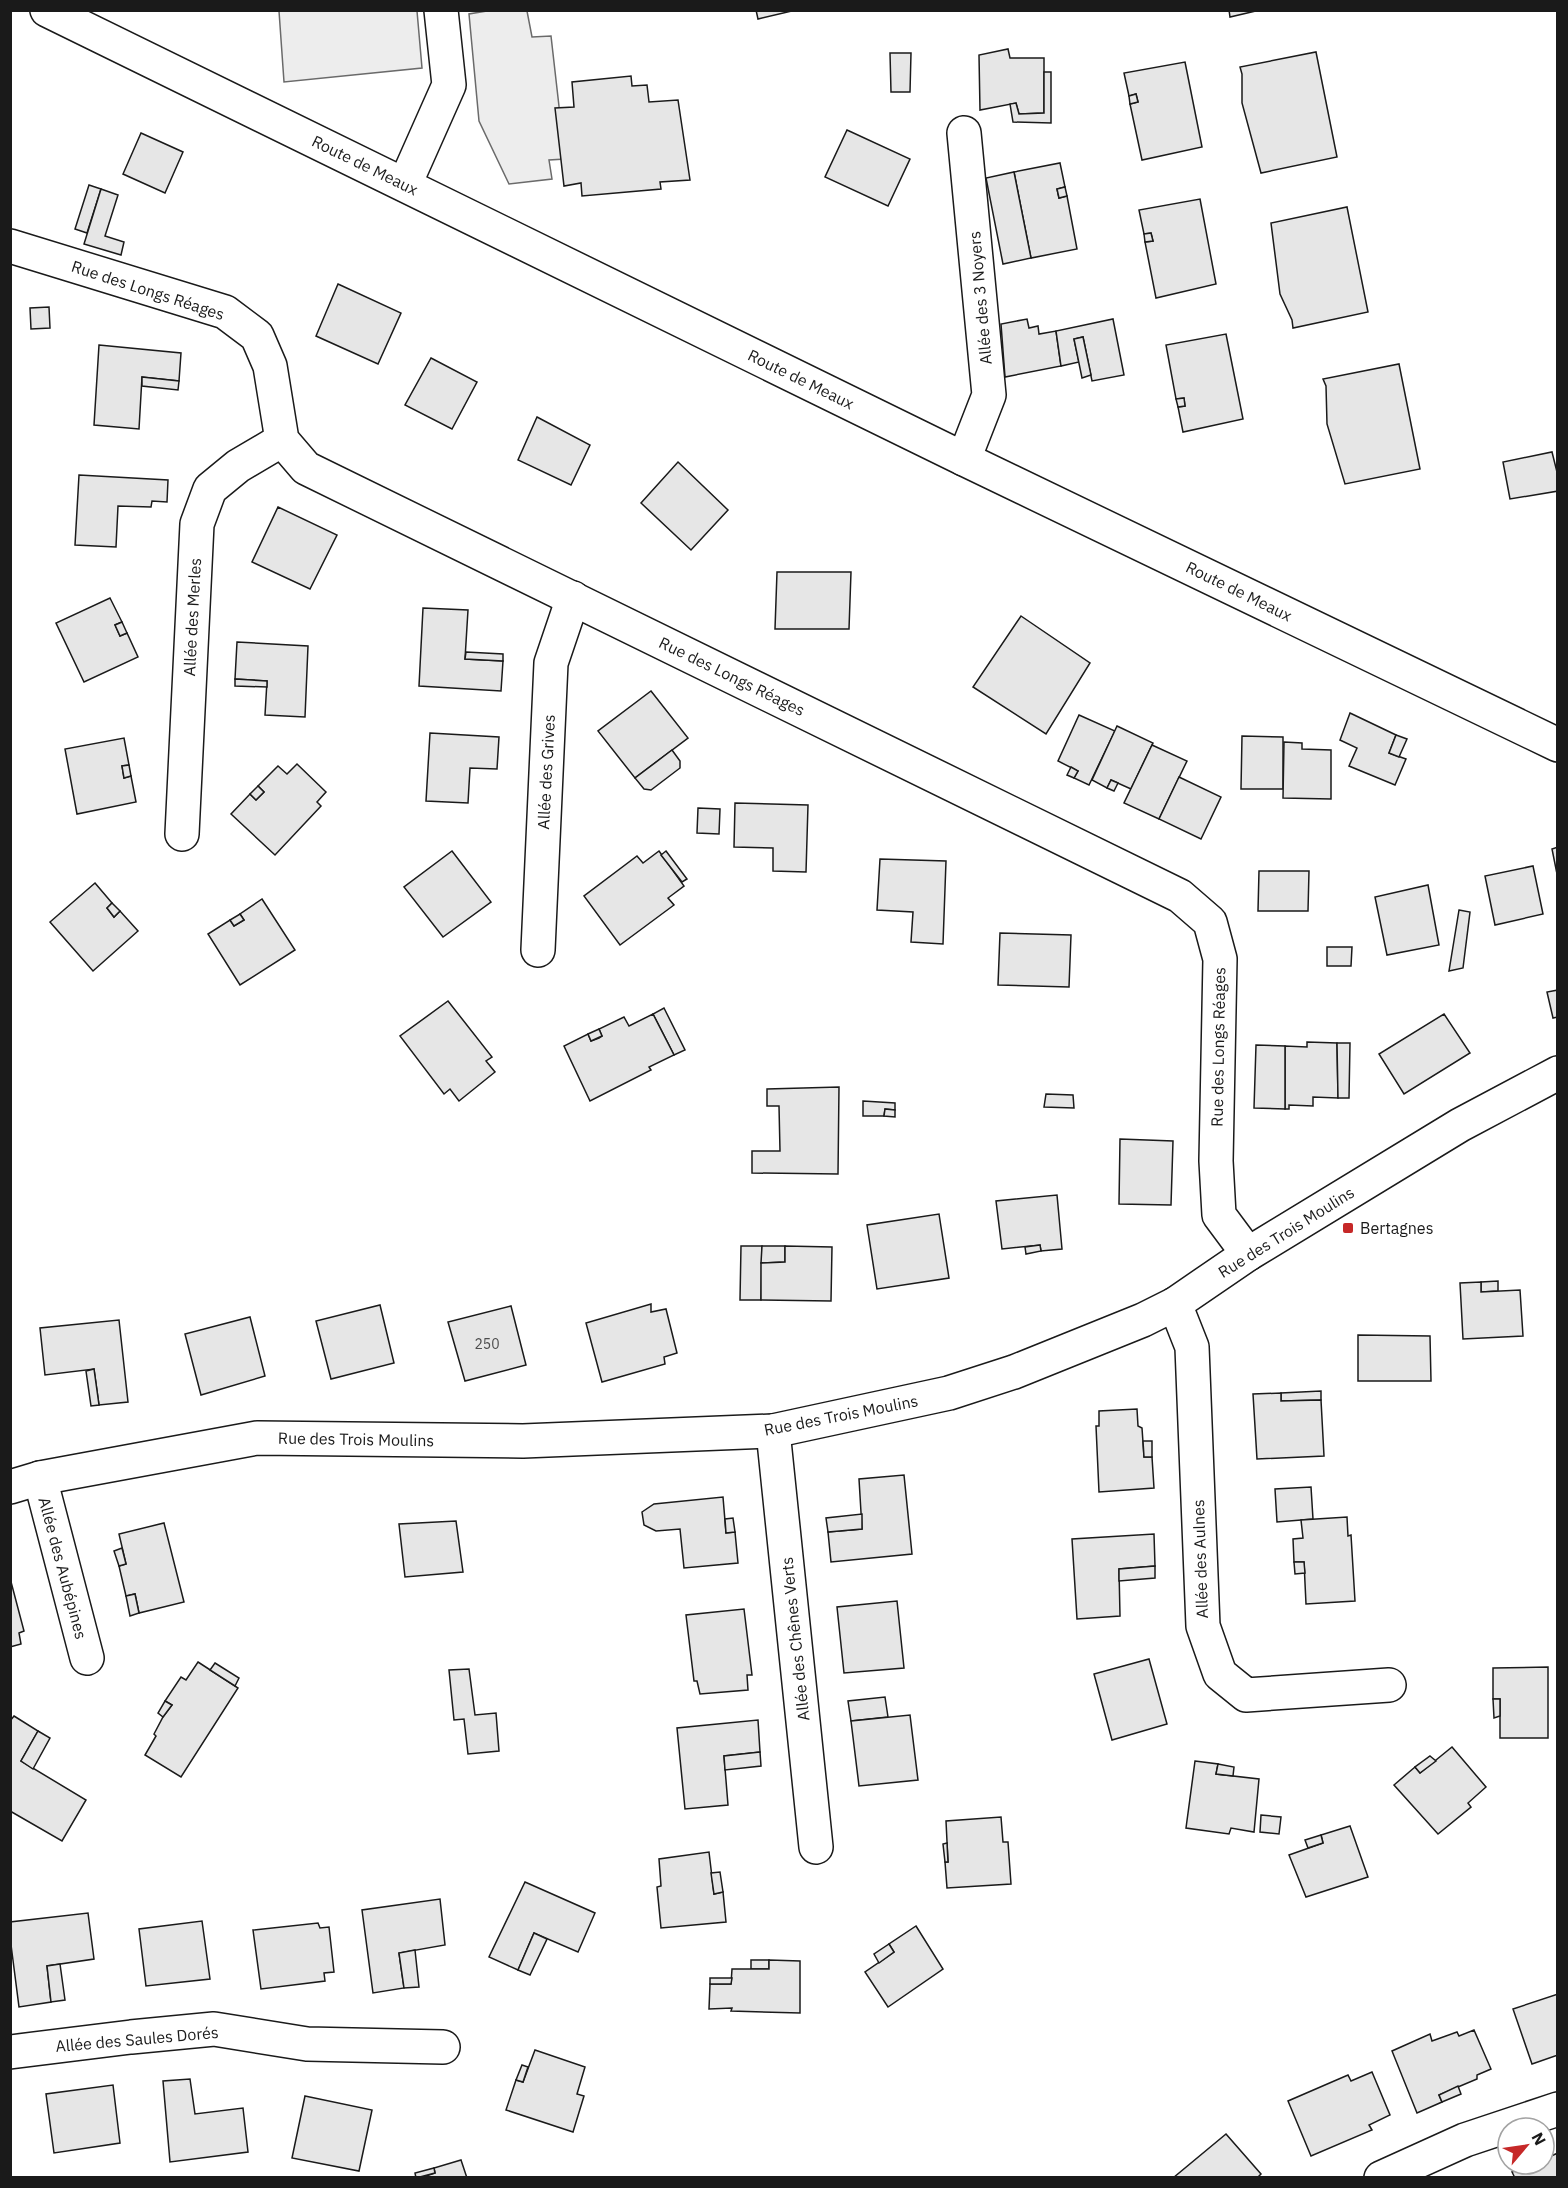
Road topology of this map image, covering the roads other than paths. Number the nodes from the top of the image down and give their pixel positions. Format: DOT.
graph roads {
  1 [pos="47,10"];
  2 [pos="441,10"];
  3 [pos="964,133"];
  4 [pos="405,184"];
  5 [pos="10,246"];
  6 [pos="282,440"];
  7 [pos="964,459"];
  8 [pos="573,598"];
  9 [pos="1557,745"];
  10 [pos="182,834"];
  11 [pos="538,950"];
  12 [pos="1557,1073"];
  13 [pos="1248,1254"];
  14 [pos="1175,1304"];
  15 [pos="773,1431"];
  16 [pos="25,1483"];
  17 [pos="87,1658"];
  18 [pos="1389,1685"];
  19 [pos="816,1847"];
  20 [pos="444,2047"];
  21 [pos="10,2052"];
  22 [pos="1557,2109"];
  23 [pos="1381,2178"];
  1 -- 4 [label="street, Route de Meaux"];
  2 -- 4 [label="street"];
  3 -- 7 [label="street, Allée des 3 Noyers"];
  4 -- 7 [label="street, Route de Meaux"];
  5 -- 6 [label="street, Rue des Longs Réages"];
  6 -- 8 [label="street, Rue des Longs Réages"];
  6 -- 10 [label="street, Allée des Merles"];
  7 -- 9 [label="street, Route de Meaux"];
  8 -- 11 [label="street, Allée des Grives"];
  8 -- 13 [label="street, Rue des Longs Réages"];
  12 -- 13 [label="street, Rue des Trois Moulins"];
  13 -- 14 [label="street, Rue des Trois Moulins"];
  14 -- 15 [label="street, Rue des Trois Moulins"];
  14 -- 18 [label="street, Allée des Aulnes"];
  15 -- 16 [label="street, Rue des Trois Moulins"];
  15 -- 19 [label="street, Allée des Chênes Verts"];
  16 -- 17 [label="street, Allée des Aubépines"];
  20 -- 21 [label="street, Allée des Saules Dorés"];
  22 -- 23 [label="street"];
}
